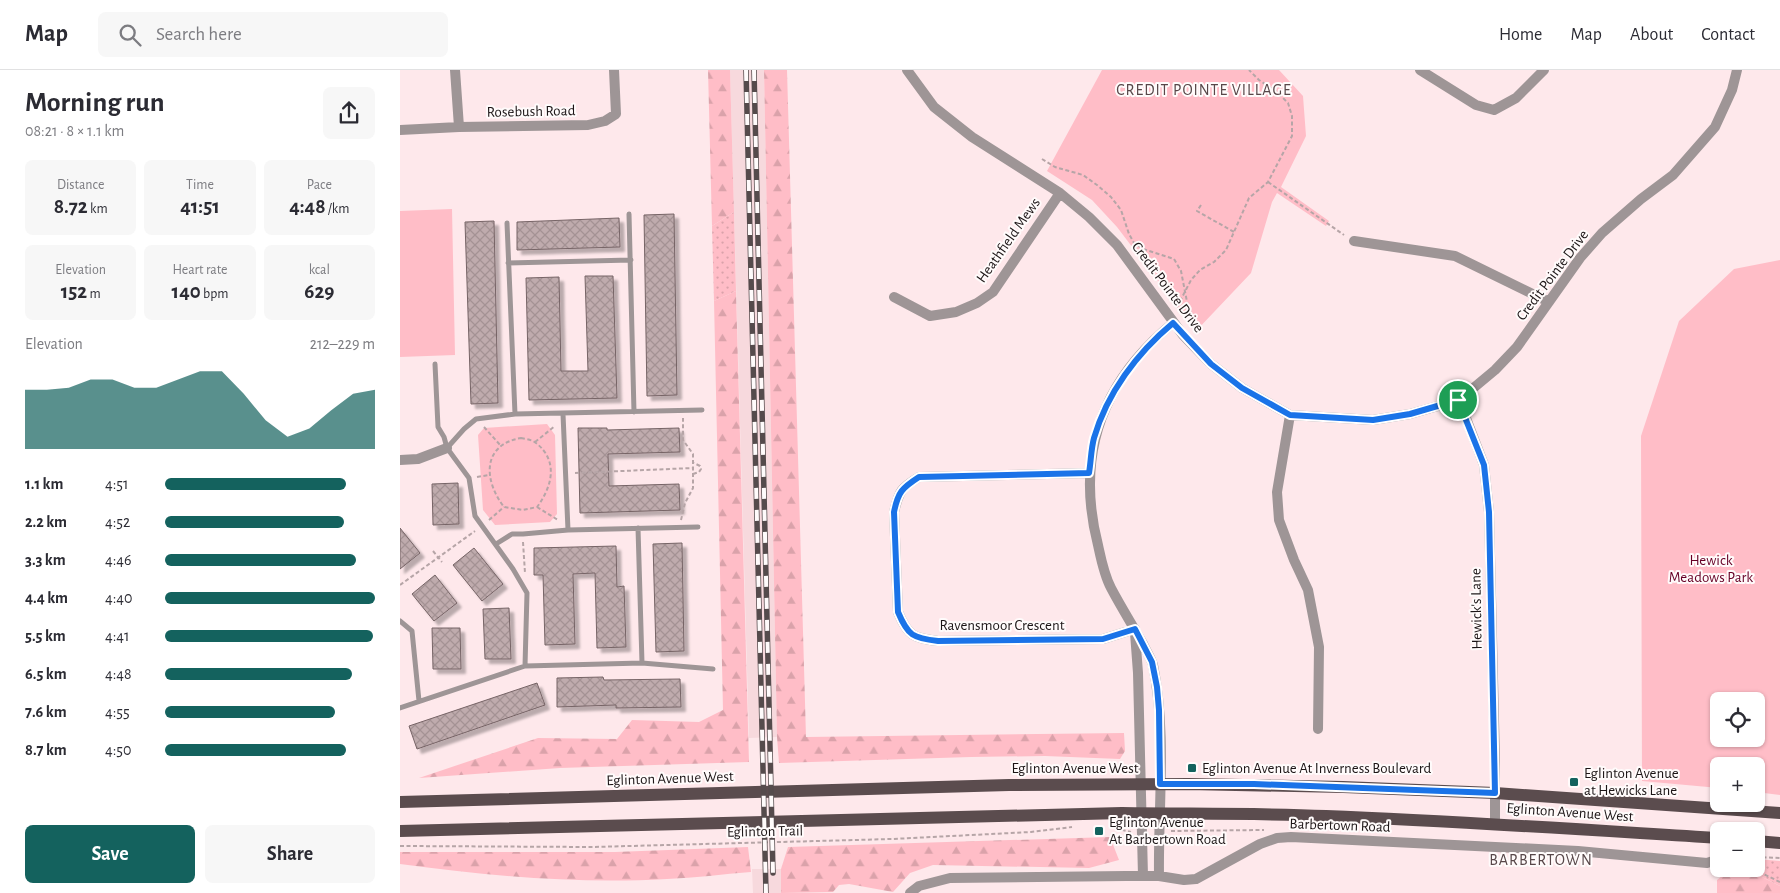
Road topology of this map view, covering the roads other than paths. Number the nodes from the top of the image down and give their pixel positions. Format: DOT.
graph roads {
  1 [pos="454,70"];
  2 [pos="614,70"];
  3 [pos="907,70"];
  4 [pos="1420,70"];
  5 [pos="1544,70"];
  6 [pos="1737,70"];
  7 [pos="459,127"];
  8 [pos="400,130"];
  9 [pos="1060,192"];
  10 [pos="629,214"];
  11 [pos="506,223"];
  12 [pos="1354,242"];
  13 [pos="630,260"];
  14 [pos="508,264"];
  15 [pos="894,297"];
  16 [pos="1549,302"];
  17 [pos="1173,323"];
  18 [pos="435,364"];
  19 [pos="1458,400"];
  20 [pos="702,410"];
  21 [pos="634,412"];
  22 [pos="515,414"];
  23 [pos="563,414"];
  24 [pos="1290,415"];
  25 [pos="447,448"];
  26 [pos="400,460"];
  27 [pos="1089,473"];
  28 [pos="698,527"];
  29 [pos="638,528"];
  30 [pos="568,530"];
  31 [pos="496,544"];
  32 [pos="400,621"];
  33 [pos="1135,629"];
  34 [pos="642,663"];
  35 [pos="525,666"];
  36 [pos="713,669"];
  37 [pos="419,701"];
  38 [pos="400,708"];
  39 [pos="1318,729"];
  40 [pos="1140,784"];
  41 [pos="1160,784"];
  42 [pos="1495,793"];
  43 [pos="400,802"];
  44 [pos="1142,813"];
  45 [pos="1159,813"];
  46 [pos="1780,813"];
  47 [pos="1494,823"];
  48 [pos="400,831"];
  49 [pos="1710,837"];
  50 [pos="1765,842"];
  51 [pos="1780,843"];
  52 [pos="1710,862"];
  53 [pos="1143,876"];
  54 [pos="1159,876"];
  55 [pos="910,893"];
  1 -- 7 [label="street"];
  2 -- 7 [label="street, Rosebush Road"];
  3 -- 9 [label="street, Credit Pointe Drive"];
  4 -- 5 [label="street"];
  6 -- 16 [label="street, Credit Pointe Drive"];
  7 -- 8 [label="street, Rosebush Road"];
  9 -- 15 [label="street, Heathfield Mews"];
  9 -- 17 [label="street, Credit Pointe Drive"];
  10 -- 13 [label="lane"];
  11 -- 14 [label="lane"];
  12 -- 16 [label="street"];
  13 -- 14 [label="lane"];
  13 -- 21 [label="lane"];
  14 -- 22 [label="lane"];
  16 -- 19 [label="street, Credit Pointe Drive"];
  17 -- 24 [label="street, Credit Pointe Drive"];
  17 -- 27 [label="street"];
  18 -- 25 [label="lane"];
  19 -- 24 [label="street, Credit Pointe Drive"];
  19 -- 42 [label="street, Hewick's Lane"];
  20 -- 21 [label="lane"];
  21 -- 23 [label="lane"];
  22 -- 23 [label="lane"];
  22 -- 25 [label="lane"];
  23 -- 30 [label="lane"];
  24 -- 39 [label="street"];
  25 -- 26 [label="street"];
  25 -- 31 [label="lane"];
  27 -- 33 [label="street"];
  27 -- 33 [label="street, Ravensmoor Crescent"];
  28 -- 29 [label="lane"];
  29 -- 30 [label="lane"];
  29 -- 34 [label="lane"];
  30 -- 31 [label="lane"];
  31 -- 35 [label="lane"];
  32 -- 37 [label="lane"];
  33 -- 40 [label="street"];
  33 -- 41 [label="street"];
  34 -- 35 [label="lane"];
  34 -- 36 [label="lane"];
  35 -- 37 [label="lane"];
  37 -- 38 [label="lane"];
  40 -- 41 [label="main road, Eglinton Avenue West"];
  40 -- 43 [label="main road, Eglinton Avenue West"];
  40 -- 44 [label="street"];
  41 -- 42 [label="main road, Eglinton Avenue West"];
  41 -- 45 [label="street"];
  42 -- 46 [label="main road, Eglinton Avenue West"];
  42 -- 47 [label="street, Hewick's Lane"];
  44 -- 45 [label="main road, Eglinton Avenue West"];
  44 -- 48 [label="main road, Eglinton Avenue West"];
  44 -- 53 [label="street"];
  45 -- 47 [label="main road, Eglinton Avenue West"];
  45 -- 54 [label="street"];
  47 -- 49 [label="main road, Eglinton Avenue West"];
  50 -- 51 [label="main road"];
  52 -- 54 [label="street, Barbertown Road"];
  53 -- 54 [label="street, Barbertown Road"];
  53 -- 55 [label="street, Barbertown Road"];
}
